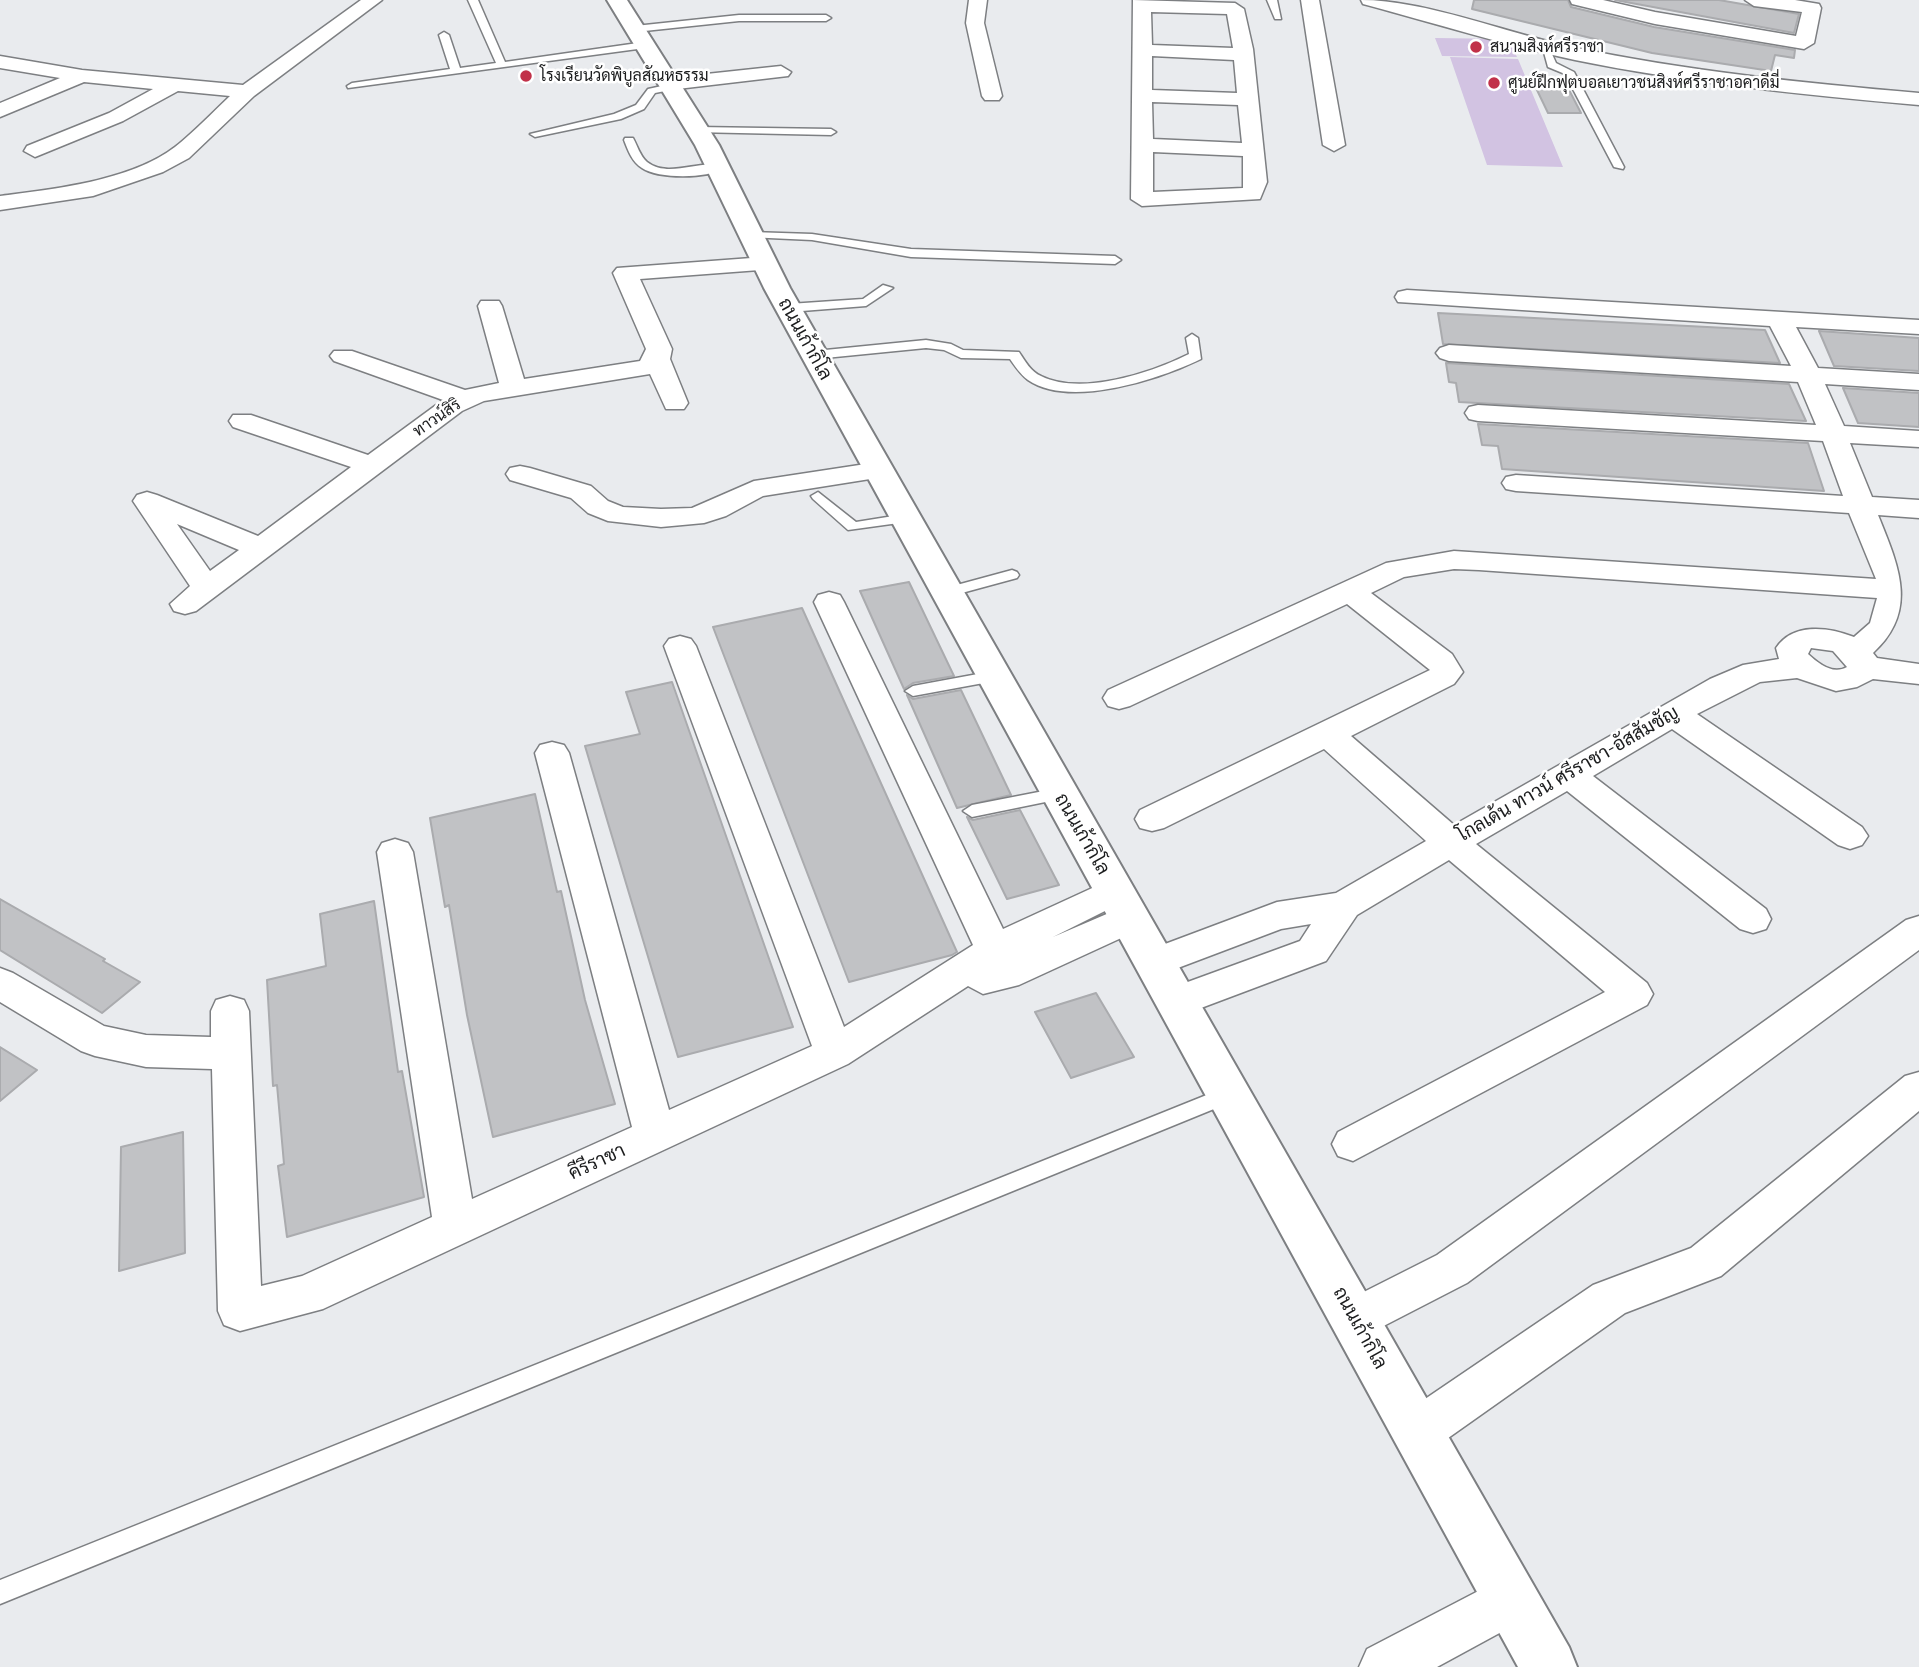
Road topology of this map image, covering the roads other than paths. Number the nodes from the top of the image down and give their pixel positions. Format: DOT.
graph roads {
  1 [pos="373,0"];
  2 [pos="473,0"];
  3 [pos="617,0"];
  4 [pos="978,0"];
  5 [pos="1272,0"];
  6 [pos="1310,0"];
  7 [pos="1370,0"];
  8 [pos="1578,0"];
  9 [pos="1684,0"];
  10 [pos="1754,0"];
  11 [pos="1142,3"];
  12 [pos="1278,17"];
  13 [pos="826,18"];
  14 [pos="1668,20"];
  15 [pos="444,35"];
  16 [pos="640,37"];
  17 [pos="1545,47"];
  18 [pos="1142,50"];
  19 [pos="1242,54"];
  20 [pos="0,62"];
  21 [pos="502,65"];
  22 [pos="456,71"];
  23 [pos="781,72"];
  24 [pos="82,76"];
  25 [pos="670,85"];
  26 [pos="179,86"];
  27 [pos="352,86"];
  28 [pos="254,87"];
  29 [pos="992,96"];
  30 [pos="1141,96"];
  31 [pos="1247,99"];
  32 [pos="1919,99"];
  33 [pos="0,111"];
  34 [pos="698,130"];
  35 [pos="831,132"];
  36 [pos="535,134"];
  37 [pos="629,140"];
  38 [pos="1140,145"];
  39 [pos="1334,145"];
  40 [pos="1252,150"];
  41 [pos="35,151"];
  42 [pos="1619,167"];
  43 [pos="718,168"];
  44 [pos="0,203"];
  45 [pos="1115,260"];
  46 [pos="769,271"];
  47 [pos="887,289"];
  48 [pos="1407,297"];
  49 [pos="490,306"];
  50 [pos="1778,318"];
  51 [pos="1919,327"];
  52 [pos="1192,338"];
  53 [pos="1448,352"];
  54 [pos="814,355"];
  55 [pos="343,356"];
  56 [pos="657,359"];
  57 [pos="1802,362"];
  58 [pos="1919,382"];
  59 [pos="514,388"];
  60 [pos="467,399"];
  61 [pos="676,403"];
  62 [pos="1478,413"];
  63 [pos="242,421"];
  64 [pos="1832,432"];
  65 [pos="1919,439"];
  66 [pos="371,465"];
  67 [pos="879,470"];
  68 [pos="520,474"];
  69 [pos="1516,483"];
  70 [pos="818,496"];
  71 [pos="1860,505"];
  72 [pos="1919,509"];
  73 [pos="906,518"];
  74 [pos="261,548"];
  75 [pos="1012,575"];
  76 [pos="1901,583"];
  77 [pos="1349,591"];
  78 [pos="947,592"];
  79 [pos="829,602"];
  80 [pos="680,646"];
  81 [pos="1859,659"];
  82 [pos="1919,674"];
  83 [pos="995,676"];
  84 [pos="913,691"];
  85 [pos="1119,698"];
  86 [pos="1673,714"];
  87 [pos="1327,733"];
  88 [pos="552,753"];
  89 [pos="1568,774"];
  90 [pos="1059,794"];
  91 [pos="972,811"];
  92 [pos="1152,819"];
  93 [pos="1850,836"];
  94 [pos="1449,841"];
  95 [pos="395,852"];
  96 [pos="1122,904"];
  97 [pos="1344,905"];
  98 [pos="1753,919"];
  99 [pos="1919,930"];
  100 [pos="1000,962"];
  101 [pos="1154,963"];
  102 [pos="0,983"];
  103 [pos="1177,1002"];
  104 [pos="230,1012"];
  105 [pos="834,1053"];
  106 [pos="232,1054"];
  107 [pos="1919,1088"];
  108 [pos="1229,1094"];
  109 [pos="655,1135"];
  110 [pos="1353,1144"];
  111 [pos="455,1227"];
  112 [pos="1354,1319"];
  113 [pos="1417,1432"];
  114 [pos="0,1592"];
  115 [pos="1511,1599"];
  116 [pos="1385,1667"];
  117 [pos="1549,1667"];
  1 -- 28 [label="street"];
  2 -- 21 [label="lane"];
  3 -- 16 [label="main road, ถนนเก้ากิโล"];
  4 -- 29 [label="street"];
  5 -- 12 [label="lane"];
  6 -- 39 [label="street"];
  7 -- 17 [label="street"];
  8 -- 14 [label="street"];
  9 -- 14 [label="street"];
  10 -- 14 [label="street"];
  11 -- 18 [label="street"];
  11 -- 19 [label="street"];
  13 -- 16 [label="lane"];
  15 -- 22 [label="lane"];
  16 -- 21 [label="lane"];
  16 -- 25 [label="main road, ถนนเก้ากิโล"];
  17 -- 32 [label="street"];
  17 -- 42 [label="lane"];
  18 -- 19 [label="street"];
  18 -- 30 [label="street"];
  19 -- 31 [label="street"];
  20 -- 24 [label="street"];
  21 -- 22 [label="lane"];
  22 -- 27 [label="lane"];
  23 -- 25 [label="street"];
  24 -- 26 [label="street"];
  24 -- 33 [label="street"];
  25 -- 34 [label="main road, ถนนเก้ากิโล"];
  25 -- 36 [label="lane"];
  26 -- 28 [label="street"];
  26 -- 41 [label="street"];
  28 -- 44 [label="street"];
  30 -- 31 [label="street"];
  30 -- 38 [label="street"];
  31 -- 40 [label="street"];
  34 -- 35 [label="lane"];
  34 -- 43 [label="main road, ถนนเก้ากิโล"];
  37 -- 43 [label="lane"];
  38 -- 40 [label="street"];
  38 -- 40 [label="street"];
  43 -- 46 [label="main road, ถนนเก้ากิโล"];
  45 -- 46 [label="lane"];
  46 -- 47 [label="lane"];
  46 -- 54 [label="main road, ถนนเก้ากิโล"];
  46 -- 56 [label="street"];
  48 -- 50 [label="street"];
  49 -- 59 [label="street"];
  50 -- 51 [label="street"];
  50 -- 57 [label="street"];
  52 -- 54 [label="lane"];
  53 -- 57 [label="street"];
  54 -- 67 [label="main road, ถนนเก้ากิโล"];
  55 -- 60 [label="street"];
  56 -- 59 [label="street, ทาวน์สิริ"];
  56 -- 61 [label="street"];
  57 -- 58 [label="street"];
  57 -- 64 [label="street"];
  59 -- 60 [label="street, ทาวน์สิริ"];
  60 -- 66 [label="street, ทาวน์สิริ"];
  62 -- 64 [label="street"];
  63 -- 66 [label="street"];
  64 -- 65 [label="street"];
  64 -- 71 [label="street"];
  66 -- 74 [label="street, ทาวน์สิริ"];
  67 -- 68 [label="street"];
  67 -- 73 [label="main road, ถนนเก้ากิโล"];
  69 -- 71 [label="street"];
  70 -- 73 [label="lane"];
  71 -- 72 [label="street"];
  71 -- 76 [label="street"];
  73 -- 78 [label="main road, ถนนเก้ากิโล"];
  74 -- 74 [label="street, ทาวน์สิริ"];
  75 -- 78 [label="lane"];
  76 -- 77 [label="street"];
  76 -- 81 [label="street"];
  77 -- 85 [label="street"];
  77 -- 87 [label="street"];
  78 -- 83 [label="main road, ถนนเก้ากิโล"];
  79 -- 100 [label="street"];
  80 -- 105 [label="street"];
  81 -- 82 [label="street"];
  81 -- 86 [label="street, โกลเด้น ทาวน์ ศรีราชา-อัสสัมชัญ"];
  83 -- 84 [label="lane"];
  83 -- 90 [label="main road, ถนนเก้ากิโล"];
  86 -- 89 [label="street, โกลเด้น ทาวน์ ศรีราชา-อัสสัมชัญ"];
  86 -- 93 [label="street"];
  87 -- 92 [label="street"];
  87 -- 94 [label="street"];
  88 -- 109 [label="street"];
  89 -- 94 [label="street, โกลเด้น ทาวน์ ศรีราชา-อัสสัมชัญ"];
  89 -- 98 [label="street"];
  90 -- 91 [label="lane"];
  90 -- 96 [label="main road, ถนนเก้ากิโล"];
  94 -- 97 [label="street, โกลเด้น ทาวน์ ศรีราชา-อัสสัมชัญ"];
  94 -- 110 [label="street"];
  95 -- 111 [label="street"];
  96 -- 100 [label="street, คีรีราชา"];
  96 -- 101 [label="main road, ถนนเก้ากิโล"];
  97 -- 101 [label="street, โกลเด้น ทาวน์ ศรีราชา-อัสสัมชัญ"];
  97 -- 103 [label="street, โกลเด้น ทาวน์ ศรีราชา-อัสสัมชัญ"];
  99 -- 112 [label="street"];
  100 -- 105 [label="street, คีรีราชา"];
  101 -- 103 [label="main road, ถนนเก้ากิโล"];
  102 -- 106 [label="street"];
  103 -- 108 [label="main road, ถนนเก้ากิโล"];
  104 -- 106 [label="street"];
  105 -- 109 [label="street, คีรีราชา"];
  106 -- 111 [label="street, คีรีราชา"];
  107 -- 113 [label="street"];
  108 -- 112 [label="main road, ถนนเก้ากิโล"];
  108 -- 114 [label="lane"];
  109 -- 111 [label="street, คีรีราชา"];
  112 -- 113 [label="main road, ถนนเก้ากิโล"];
  113 -- 115 [label="main road, ถนนเก้ากิโล"];
  115 -- 116 [label="street"];
  115 -- 117 [label="main road, ถนนเก้ากิโล"];
}
